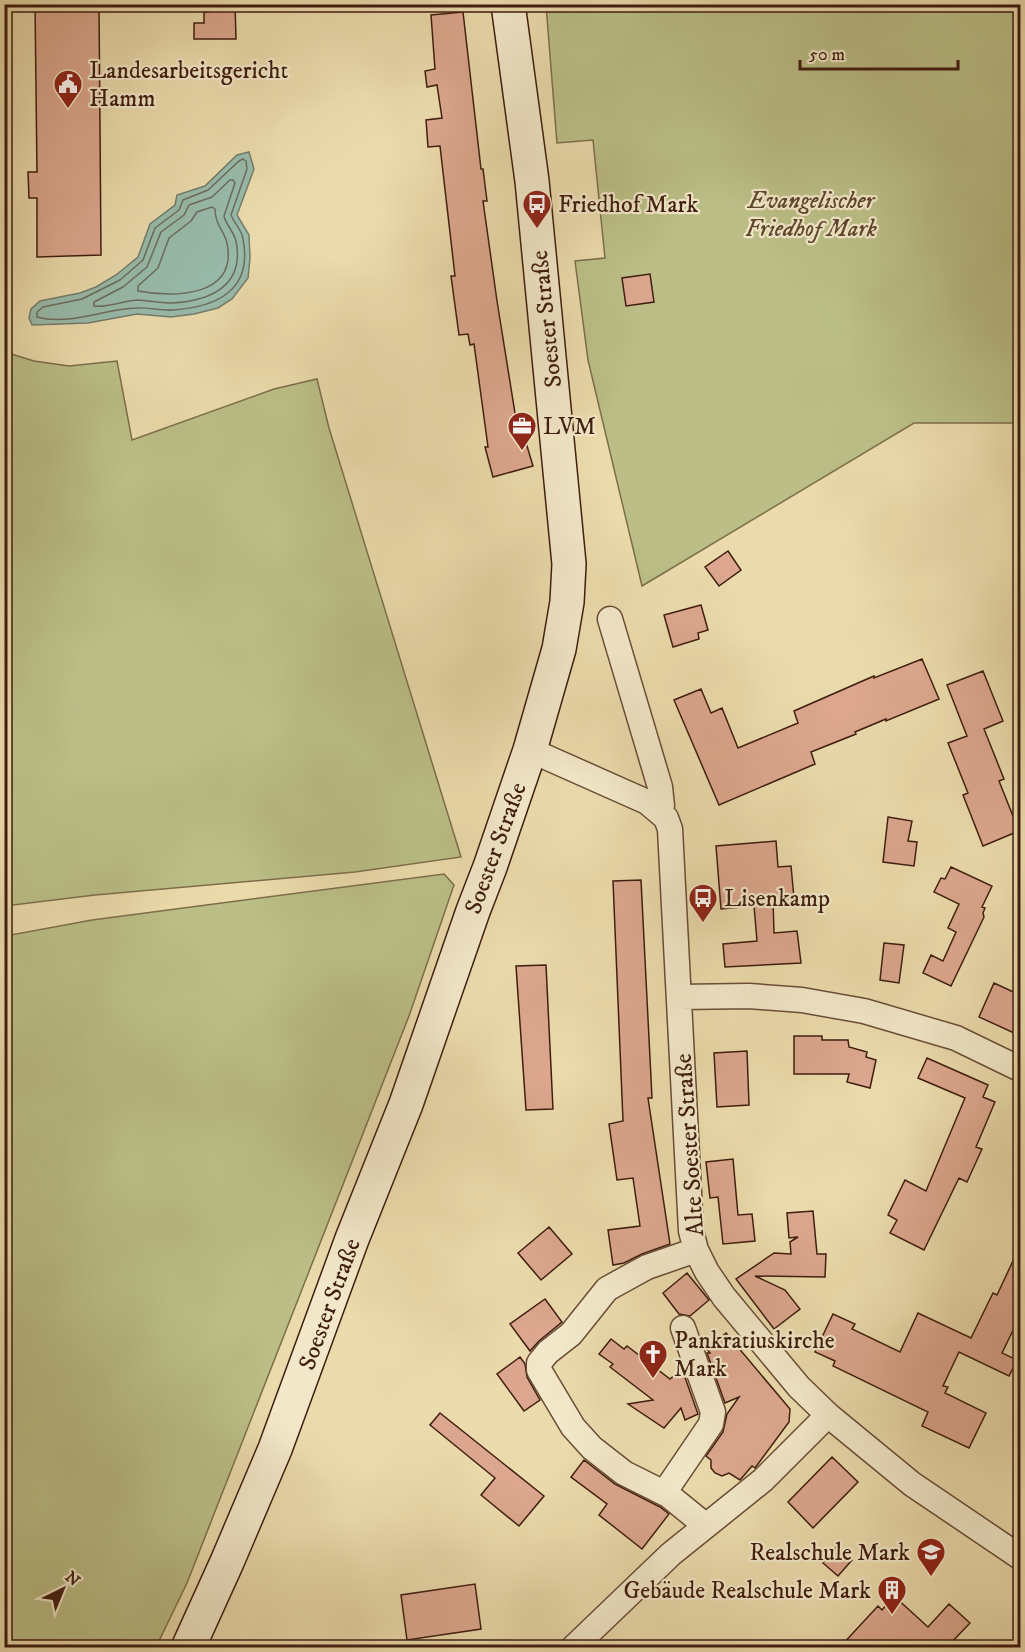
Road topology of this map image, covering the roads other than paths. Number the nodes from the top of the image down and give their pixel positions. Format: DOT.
graph roads {
  1 [pos="508,4"];
  2 [pos="610,619"];
  3 [pos="530,750"];
  4 [pos="659,810"];
  5 [pos="680,997"];
  6 [pos="1020,1070"];
  7 [pos="696,1250"];
  8 [pos="683,1328"];
  9 [pos="828,1415"];
  10 [pos="664,1493"];
  11 [pos="705,1525"];
  12 [pos="1020,1557"];
  13 [pos="188,1647"];
  14 [pos="573,1647"];
  1 -- 3 [label="main road, Soester Straße"];
  2 -- 4 [label="street, Alte Soester Straße"];
  3 -- 4 [label="street"];
  3 -- 13 [label="main road, Soester Straße"];
  4 -- 5 [label="street, Alte Soester Straße"];
  5 -- 6 [label="street"];
  5 -- 7 [label="street, Alte Soester Straße"];
  7 -- 9 [label="street, Alte Soester Straße"];
  7 -- 10 [label="street"];
  8 -- 10 [label="street"];
  9 -- 11 [label="street"];
  9 -- 12 [label="street, Alte Soester Straße"];
  10 -- 11 [label="street"];
  11 -- 14 [label="street"];
}
